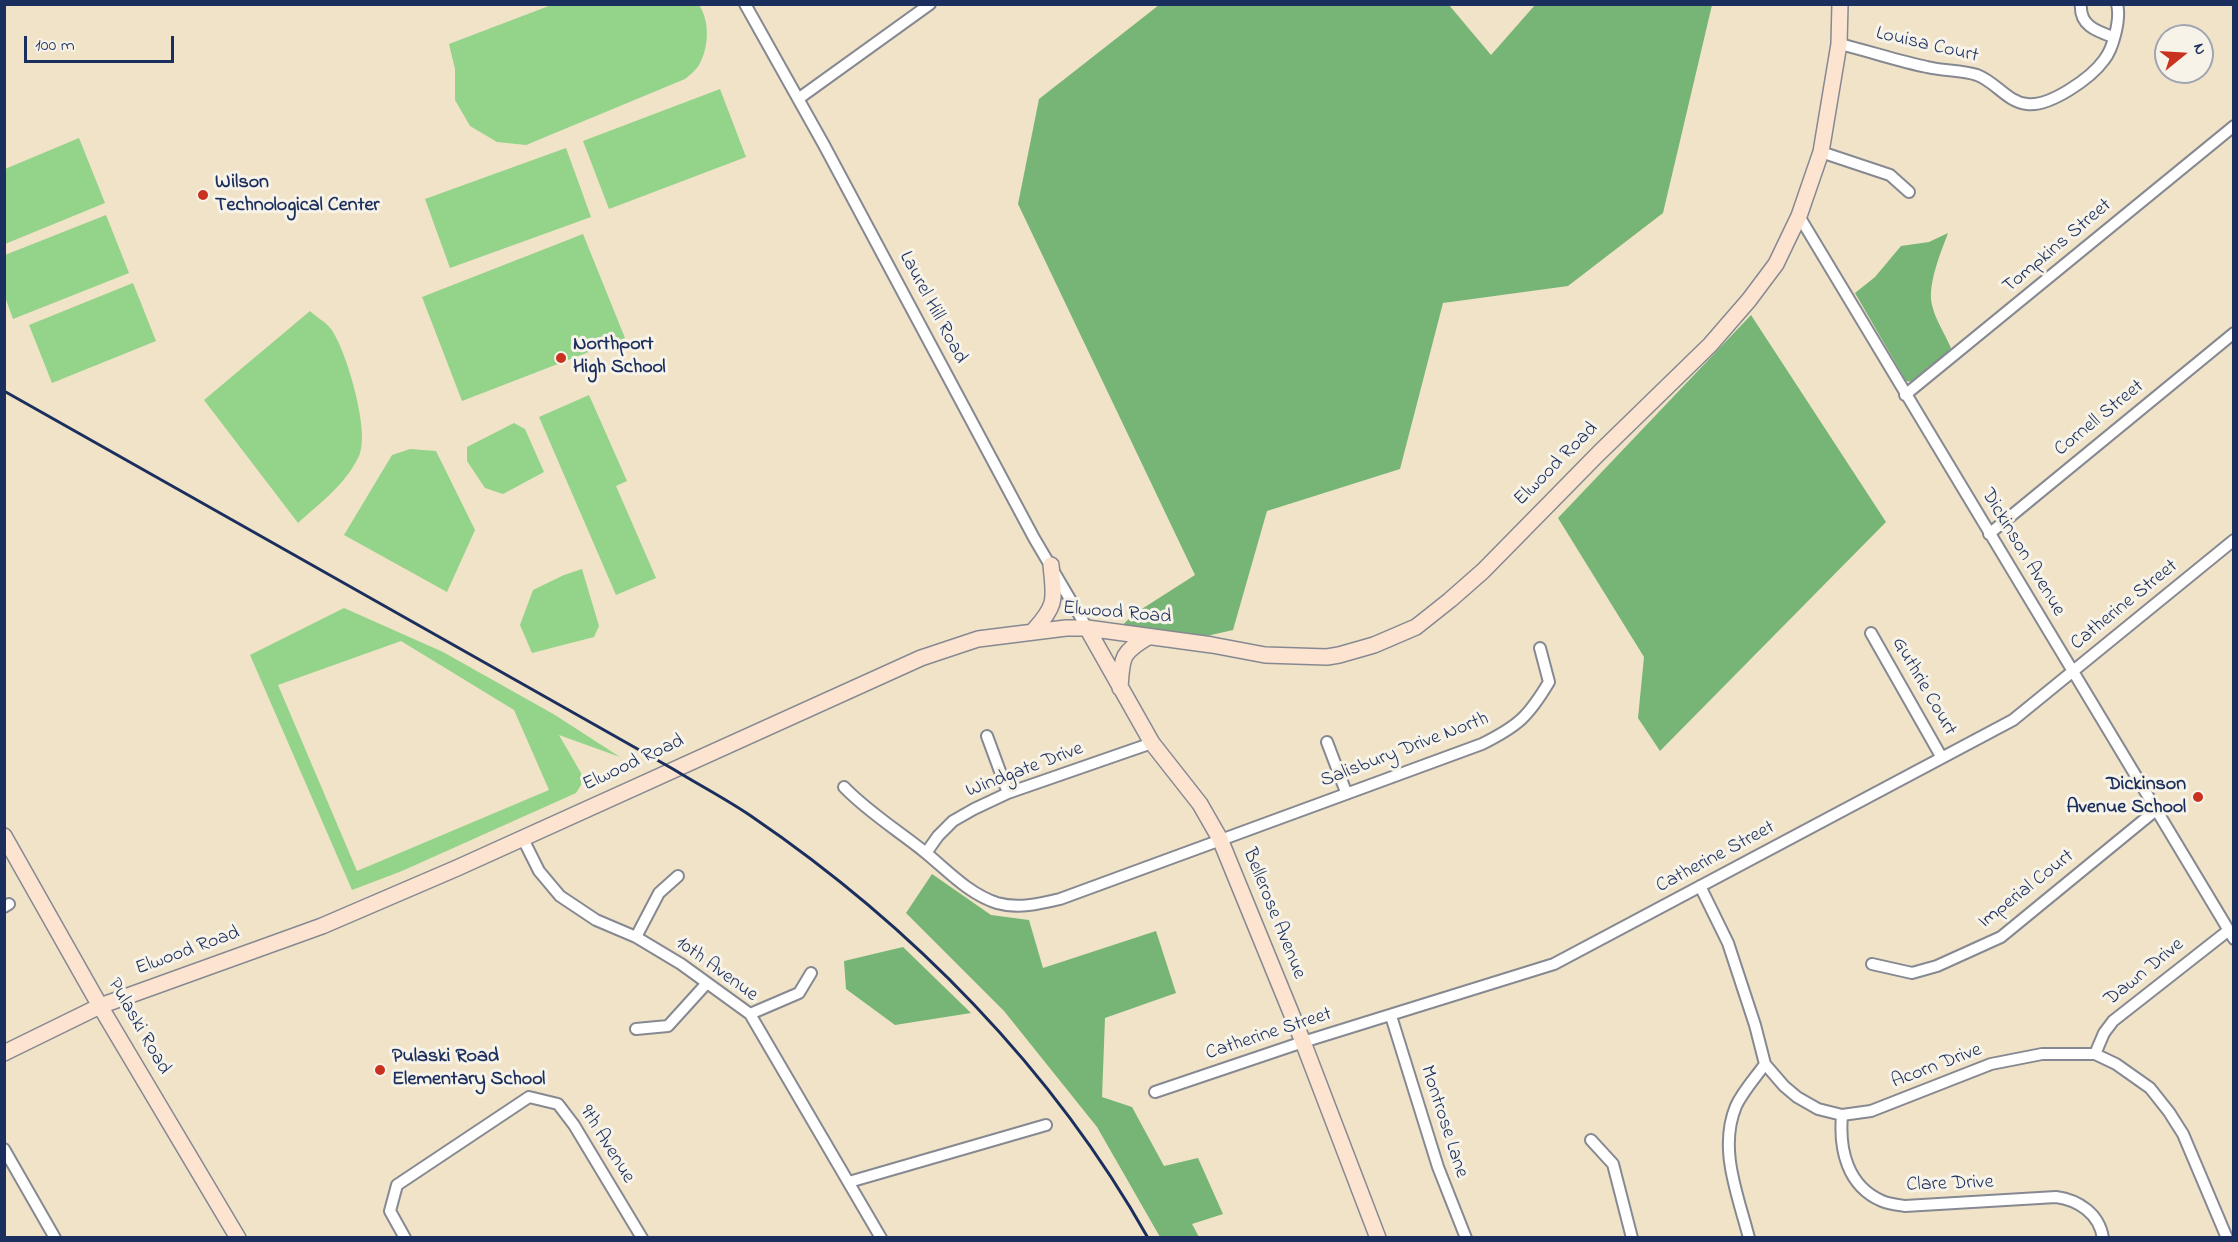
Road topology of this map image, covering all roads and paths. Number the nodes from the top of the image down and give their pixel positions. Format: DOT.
graph roads {
  1 [pos="745,4"];
  2 [pos="930,4"];
  3 [pos="1840,4"];
  4 [pos="2081,4"];
  5 [pos="2117,4"];
  6 [pos="2113,37"];
  7 [pos="1839,44"];
  8 [pos="798,99"];
  9 [pos="2234,126"];
  10 [pos="1821,152"];
  11 [pos="1908,192"];
  12 [pos="1799,216"];
  13 [pos="2234,333"];
  14 [pos="1905,395"];
  15 [pos="1989,534"];
  16 [pos="2234,540"];
  17 [pos="1051,565"];
  18 [pos="1087,628"];
  19 [pos="1034,630"];
  20 [pos="1871,633"];
  21 [pos="1148,637"];
  22 [pos="1540,648"];
  23 [pos="2073,672"];
  24 [pos="1120,688"];
  25 [pos="987,736"];
  26 [pos="1327,742"];
  27 [pos="1152,743"];
  28 [pos="1942,758"];
  29 [pos="844,787"];
  30 [pos="1346,792"];
  31 [pos="1008,794"];
  32 [pos="2156,810"];
  33 [pos="4,836"];
  34 [pos="523,839"];
  35 [pos="1220,839"];
  36 [pos="926,854"];
  37 [pos="678,876"];
  38 [pos="1700,886"];
  39 [pos="2231,935"];
  40 [pos="636,937"];
  41 [pos="1872,964"];
  42 [pos="811,973"];
  43 [pos="707,983"];
  44 [pos="100,1006"];
  45 [pos="750,1014"];
  46 [pos="1391,1016"];
  47 [pos="636,1029"];
  48 [pos="1303,1042"];
  49 [pos="4,1053"];
  50 [pos="2095,1054"];
  51 [pos="1765,1064"];
  52 [pos="1155,1092"];
  53 [pos="1842,1115"];
  54 [pos="1046,1125"];
  55 [pos="1592,1140"];
  56 [pos="4,1149"];
  57 [pos="849,1182"];
  58 [pos="55,1238"];
  59 [pos="238,1238"];
  60 [pos="405,1238"];
  61 [pos="642,1238"];
  62 [pos="881,1238"];
  63 [pos="1378,1238"];
  64 [pos="1466,1238"];
  65 [pos="1632,1238"];
  66 [pos="1749,1238"];
  67 [pos="2103,1238"];
  68 [pos="2227,1238"];
  1 -- 8 [label="street, Laurel Hill Road"];
  2 -- 8 [label="street"];
  3 -- 7 [label="main road, Elwood Road"];
  4 -- 6 [label="street"];
  5 -- 6 [label="street, Louisa Court"];
  6 -- 7 [label="street, Louisa Court"];
  7 -- 10 [label="main road, Elwood Road"];
  8 -- 17 [label="street, Laurel Hill Road"];
  9 -- 14 [label="street, Tompkins Street"];
  10 -- 11 [label="street"];
  10 -- 12 [label="main road, Elwood Road"];
  12 -- 14 [label="street, Dickinson Avenue"];
  12 -- 21 [label="main road, Elwood Road"];
  13 -- 15 [label="street, Cornell Street"];
  14 -- 15 [label="street, Dickinson Avenue"];
  15 -- 23 [label="street, Dickinson Avenue"];
  16 -- 23 [label="street, Catherine Street"];
  17 -- 18 [label="street, Laurel Hill Road"];
  17 -- 19 [label="main road"];
  18 -- 19 [label="main road, Elwood Road"];
  18 -- 21 [label="main road, Elwood Road"];
  18 -- 24 [label="main road, Bellerose Avenue"];
  19 -- 34 [label="main road, Elwood Road"];
  20 -- 28 [label="street, Guthrie Court"];
  21 -- 24 [label="main road"];
  22 -- 30 [label="street, Salisbury Drive North"];
  23 -- 28 [label="street, Catherine Street"];
  23 -- 32 [label="street, Dickinson Avenue"];
  24 -- 27 [label="main road, Bellerose Avenue"];
  25 -- 31 [label="street"];
  26 -- 30 [label="street"];
  27 -- 31 [label="street, Windgate Drive"];
  27 -- 35 [label="main road, Bellerose Avenue"];
  28 -- 38 [label="street, Catherine Street"];
  29 -- 36 [label="street, Salisbury Drive North"];
  30 -- 35 [label="street, Salisbury Drive North"];
  31 -- 36 [label="street, Windgate Drive"];
  32 -- 39 [label="street, Dickinson Avenue"];
  32 -- 41 [label="street, Imperial Court"];
  33 -- 44 [label="main road, Pulaski Road"];
  34 -- 40 [label="street, 10th Avenue"];
  34 -- 44 [label="main road, Elwood Road"];
  35 -- 36 [label="street, Salisbury Drive North"];
  35 -- 48 [label="main road, Bellerose Avenue"];
  37 -- 40 [label="street"];
  38 -- 46 [label="street, Catherine Street"];
  38 -- 51 [label="street, Acorn Drive"];
  39 -- 50 [label="street, Dawn Drive"];
  40 -- 43 [label="street, 10th Avenue"];
  42 -- 45 [label="street"];
  43 -- 45 [label="street, 10th Avenue"];
  43 -- 47 [label="street"];
  44 -- 49 [label="main road, Elwood Road"];
  44 -- 59 [label="main road, Pulaski Road"];
  45 -- 57 [label="street, 10th Avenue"];
  46 -- 48 [label="street, Catherine Street"];
  46 -- 64 [label="street, Montrose Lane"];
  48 -- 52 [label="street, Catherine Street"];
  48 -- 63 [label="main road, Bellerose Avenue"];
  50 -- 53 [label="street, Acorn Drive"];
  50 -- 68 [label="street, Acorn Drive"];
  51 -- 53 [label="street, Acorn Drive"];
  51 -- 66 [label="street"];
  53 -- 67 [label="street, Clare Drive"];
  54 -- 57 [label="street"];
  55 -- 65 [label="street"];
  56 -- 58 [label="street"];
  57 -- 62 [label="street, 10th Avenue"];
  60 -- 61 [label="street, 9th Avenue"];
}
